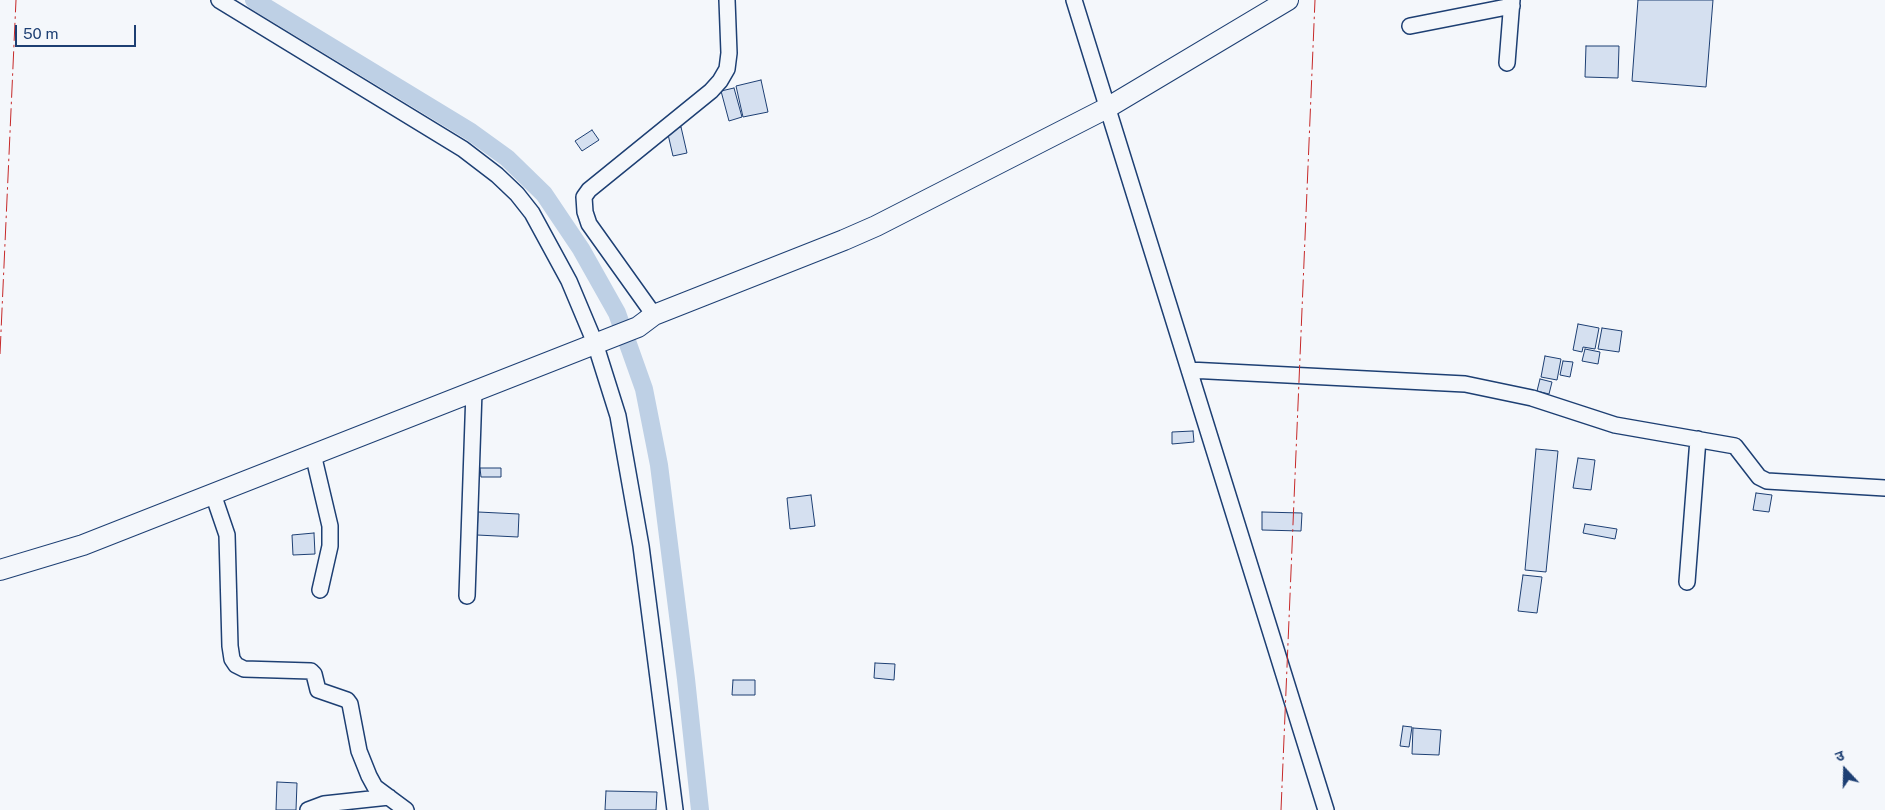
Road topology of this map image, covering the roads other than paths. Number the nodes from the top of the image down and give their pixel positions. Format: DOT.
graph roads {
  1 [pos="219,0"];
  2 [pos="727,0"];
  3 [pos="1074,0"];
  4 [pos="1288,0"];
  5 [pos="1512,3"];
  6 [pos="1410,26"];
  7 [pos="1507,63"];
  8 [pos="1107,108"];
  9 [pos="654,315"];
  10 [pos="595,343"];
  11 [pos="1189,370"];
  12 [pos="474,391"];
  13 [pos="1698,439"];
  14 [pos="313,454"];
  15 [pos="1885,488"];
  16 [pos="213,494"];
  17 [pos="0,570"];
  18 [pos="1687,582"];
  19 [pos="320,590"];
  20 [pos="467,596"];
  21 [pos="389,796"];
  22 [pos="308,810"];
  23 [pos="406,810"];
  24 [pos="675,810"];
  25 [pos="1326,810"];
  1 -- 10 [label="street"];
  2 -- 9 [label="street"];
  3 -- 8 [label="street"];
  4 -- 8 [label="street"];
  5 -- 6 [label="street"];
  5 -- 7 [label="street"];
  8 -- 9 [label="street"];
  8 -- 11 [label="street"];
  9 -- 10 [label="street"];
  10 -- 12 [label="street"];
  10 -- 24 [label="street"];
  11 -- 13 [label="street"];
  11 -- 25 [label="street"];
  12 -- 14 [label="street"];
  12 -- 20 [label="street"];
  13 -- 15 [label="street"];
  13 -- 18 [label="street"];
  14 -- 16 [label="street"];
  14 -- 19 [label="street"];
  16 -- 17 [label="street"];
  16 -- 21 [label="street"];
  21 -- 22 [label="street"];
  21 -- 23 [label="street"];
}
